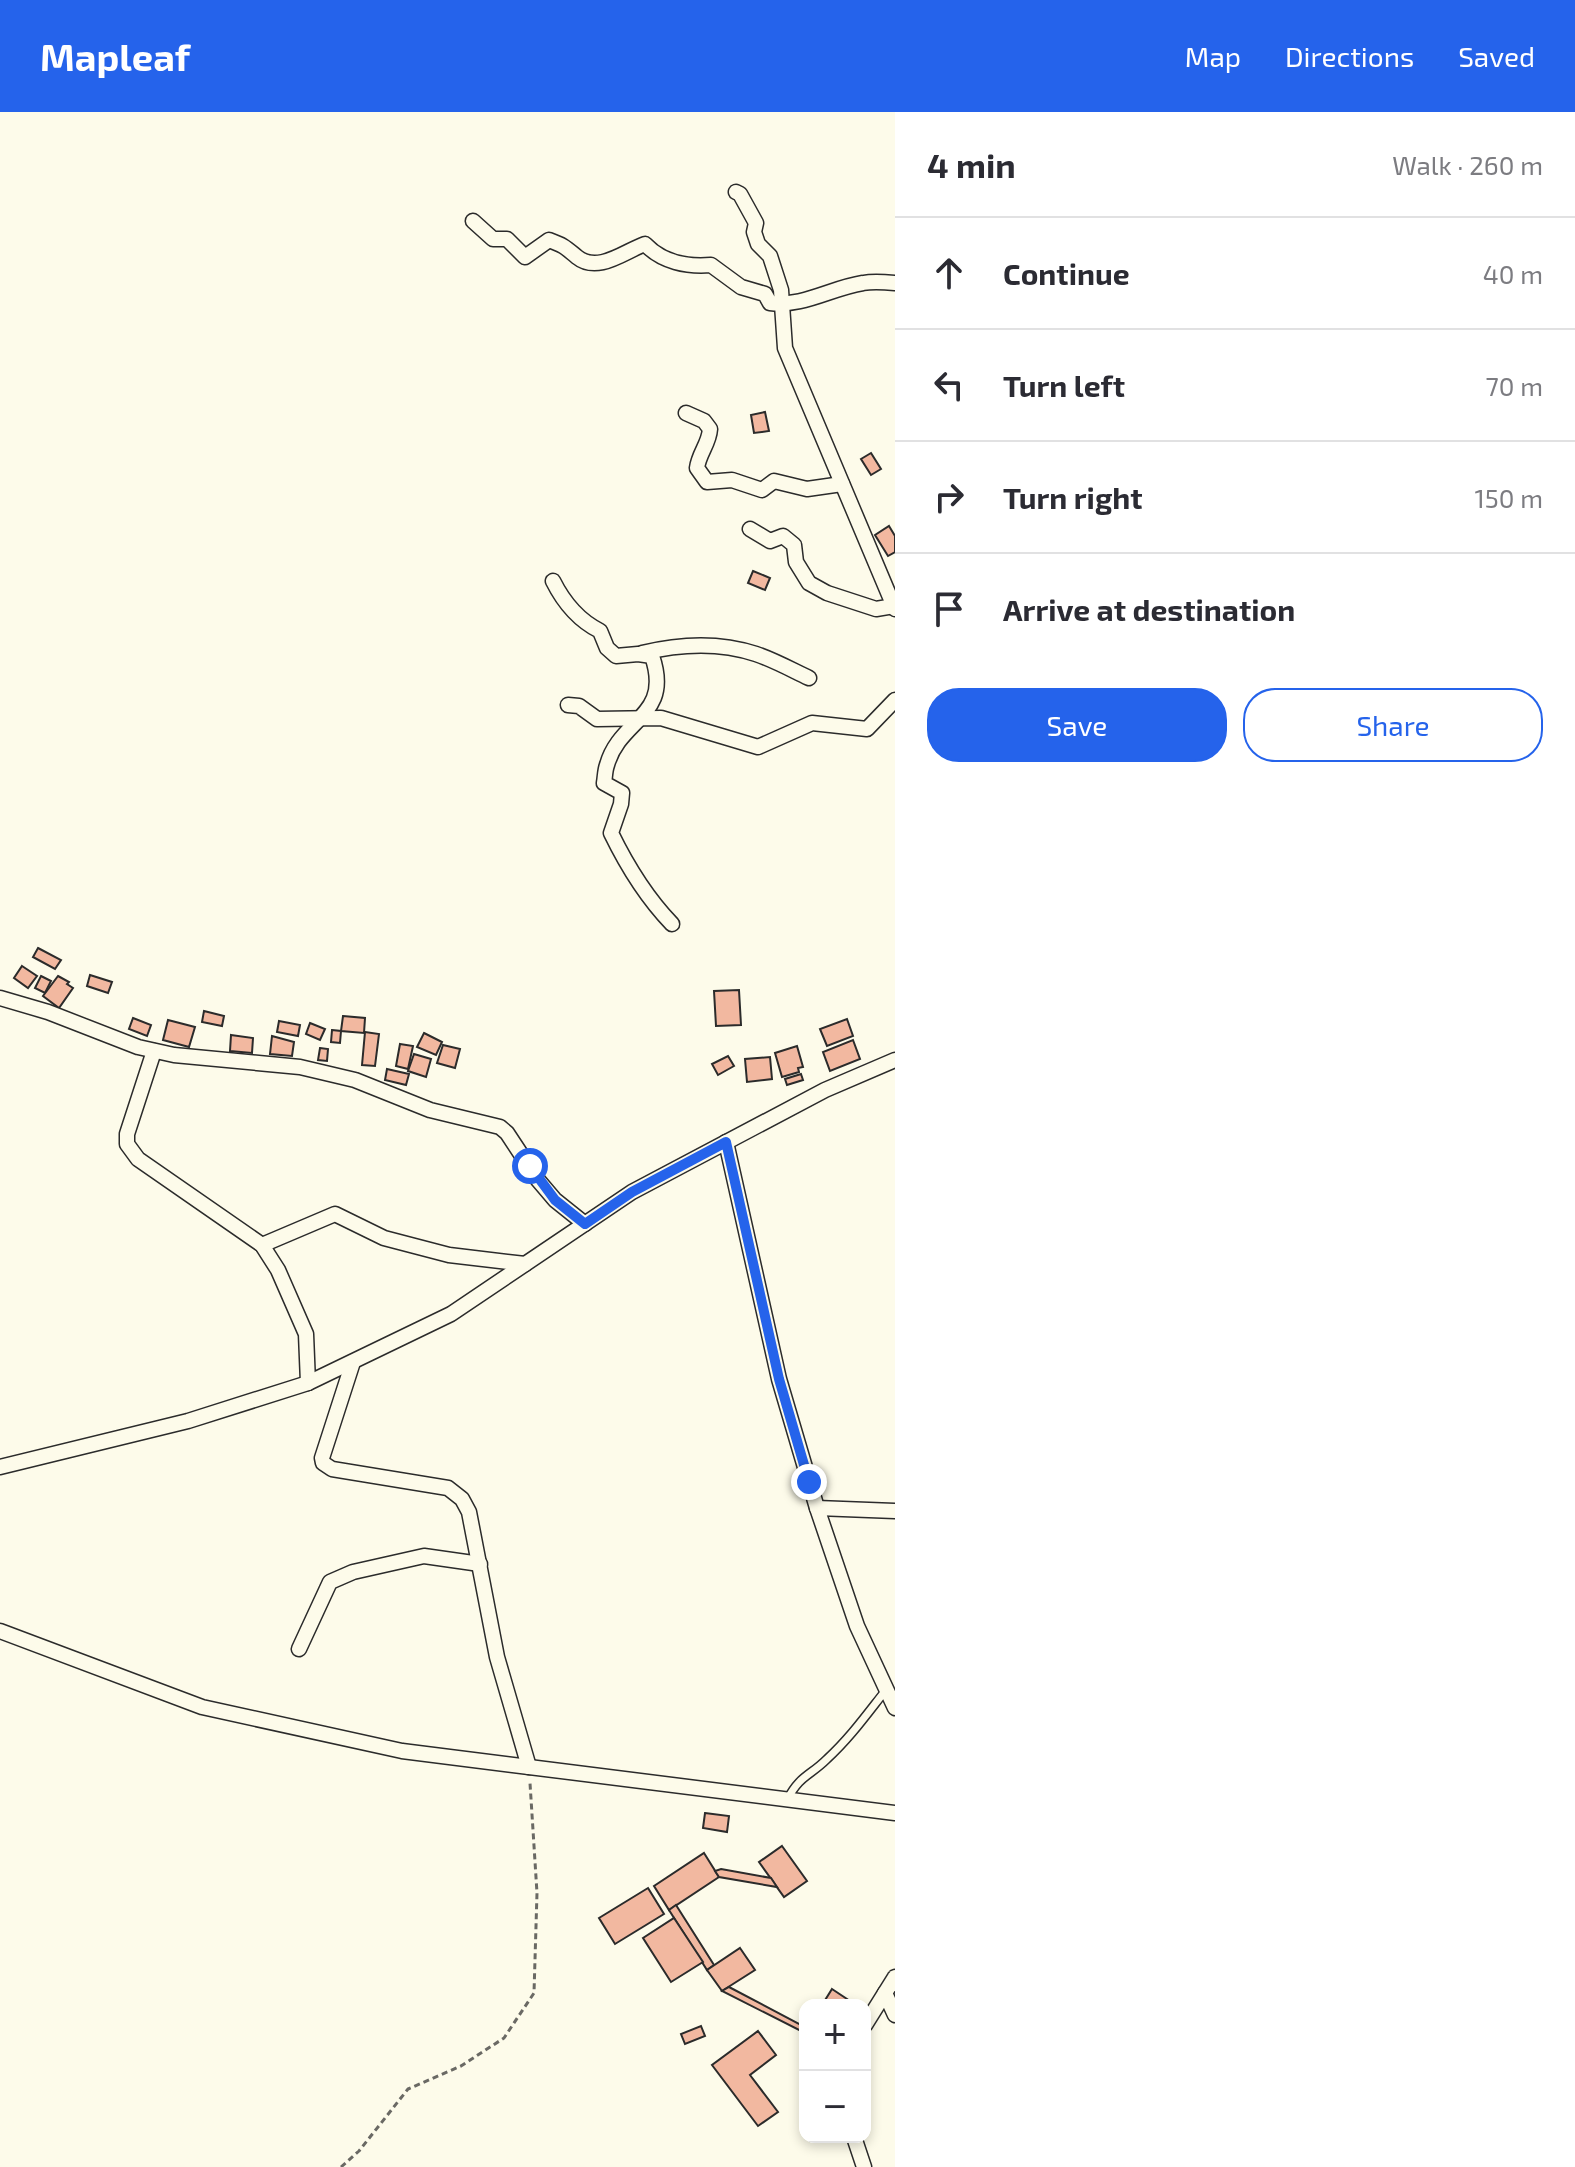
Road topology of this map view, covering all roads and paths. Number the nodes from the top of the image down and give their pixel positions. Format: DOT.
graph roads {
  1 [pos="736,192"];
  2 [pos="473,221"];
  3 [pos="895,283"];
  4 [pos="782,304"];
  5 [pos="686,413"];
  6 [pos="842,484"];
  7 [pos="750,529"];
  8 [pos="553,581"];
  9 [pos="894,608"];
  10 [pos="638,654"];
  11 [pos="809,678"];
  12 [pos="895,700"];
  13 [pos="568,705"];
  14 [pos="640,717"];
  15 [pos="672,924"];
  16 [pos="0,998"];
  17 [pos="154,1051"];
  18 [pos="895,1060"];
  19 [pos="726,1142"];
  20 [pos="585,1224"];
  21 [pos="262,1245"];
  22 [pos="525,1264"];
  23 [pos="353,1362"];
  24 [pos="308,1383"];
  25 [pos="0,1467"];
  26 [pos="817,1508"];
  27 [pos="895,1511"];
  28 [pos="480,1564"];
  29 [pos="0,1631"];
  30 [pos="299,1649"];
  31 [pos="886,1690"];
  32 [pos="895,1708"];
  33 [pos="529,1767"];
  34 [pos="787,1800"];
  35 [pos="895,1813"];
  36 [pos="895,1977"];
  37 [pos="885,1993"];
  38 [pos="871,2015"];
  39 [pos="895,2015"];
  40 [pos="856,2143"];
  41 [pos="341,2167"];
  42 [pos="864,2167"];
  1 -- 4 [label="street"];
  2 -- 4 [label="street"];
  3 -- 4 [label="street"];
  4 -- 6 [label="street"];
  5 -- 6 [label="street"];
  6 -- 9 [label="street"];
  7 -- 9 [label="street"];
  8 -- 10 [label="street"];
  10 -- 11 [label="street"];
  10 -- 14 [label="street"];
  12 -- 14 [label="street"];
  13 -- 14 [label="street"];
  14 -- 15 [label="street"];
  16 -- 17 [label="street"];
  17 -- 20 [label="street"];
  17 -- 21 [label="street"];
  18 -- 19 [label="street"];
  19 -- 20 [label="street"];
  19 -- 26 [label="street"];
  20 -- 22 [label="street"];
  21 -- 22 [label="street"];
  21 -- 24 [label="street"];
  22 -- 23 [label="street"];
  23 -- 24 [label="street"];
  23 -- 28 [label="street"];
  24 -- 25 [label="street"];
  26 -- 27 [label="street"];
  26 -- 31 [label="street"];
  28 -- 30 [label="street"];
  28 -- 33 [label="street"];
  29 -- 33 [label="street"];
  31 -- 32 [label="street"];
  31 -- 34 [label="lane"];
  33 -- 34 [label="street"];
  33 -- 41 [label="path"];
  34 -- 35 [label="street"];
  36 -- 37 [label="street"];
  37 -- 38 [label="street"];
  37 -- 39 [label="street"];
  40 -- 42 [label="street"];
}
